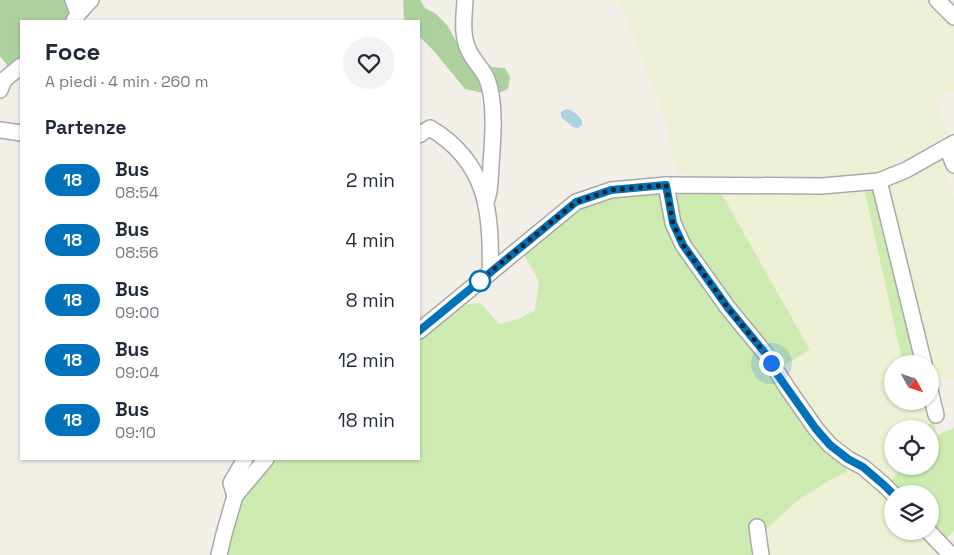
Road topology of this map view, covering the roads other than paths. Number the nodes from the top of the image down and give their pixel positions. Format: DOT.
graph roads {
  1 [pos="91,0"];
  2 [pos="465,0"];
  3 [pos="937,0"];
  4 [pos="75,12"];
  5 [pos="954,17"];
  6 [pos="20,67"];
  7 [pos="0,90"];
  8 [pos="0,130"];
  9 [pos="20,132"];
  10 [pos="420,134"];
  11 [pos="951,146"];
  12 [pos="954,165"];
  13 [pos="879,181"];
  14 [pos="666,185"];
  15 [pos="486,202"];
  16 [pos="490,273"];
  17 [pos="420,331"];
  18 [pos="922,355"];
  19 [pos="935,410"];
  20 [pos="936,414"];
  21 [pos="244,460"];
  22 [pos="265,460"];
  23 [pos="884,485"];
  24 [pos="235,496"];
  25 [pos="757,527"];
  26 [pos="937,540"];
  27 [pos="219,555"];
  28 [pos="761,555"];
  29 [pos="952,555"];
  1 -- 4 [label="street"];
  2 -- 15 [label="street"];
  3 -- 5 [label="street"];
  6 -- 7 [label="street"];
  8 -- 9 [label="street"];
  10 -- 15 [label="street"];
  11 -- 12 [label="street"];
  11 -- 13 [label="street"];
  13 -- 14 [label="street"];
  13 -- 18 [label="street"];
  14 -- 16 [label="street"];
  14 -- 23 [label="street"];
  15 -- 16 [label="street"];
  16 -- 17 [label="street"];
  19 -- 20 [label="street"];
  21 -- 24 [label="street"];
  22 -- 24 [label="street"];
  24 -- 27 [label="street"];
  25 -- 28 [label="street"];
  26 -- 29 [label="street"];
}
